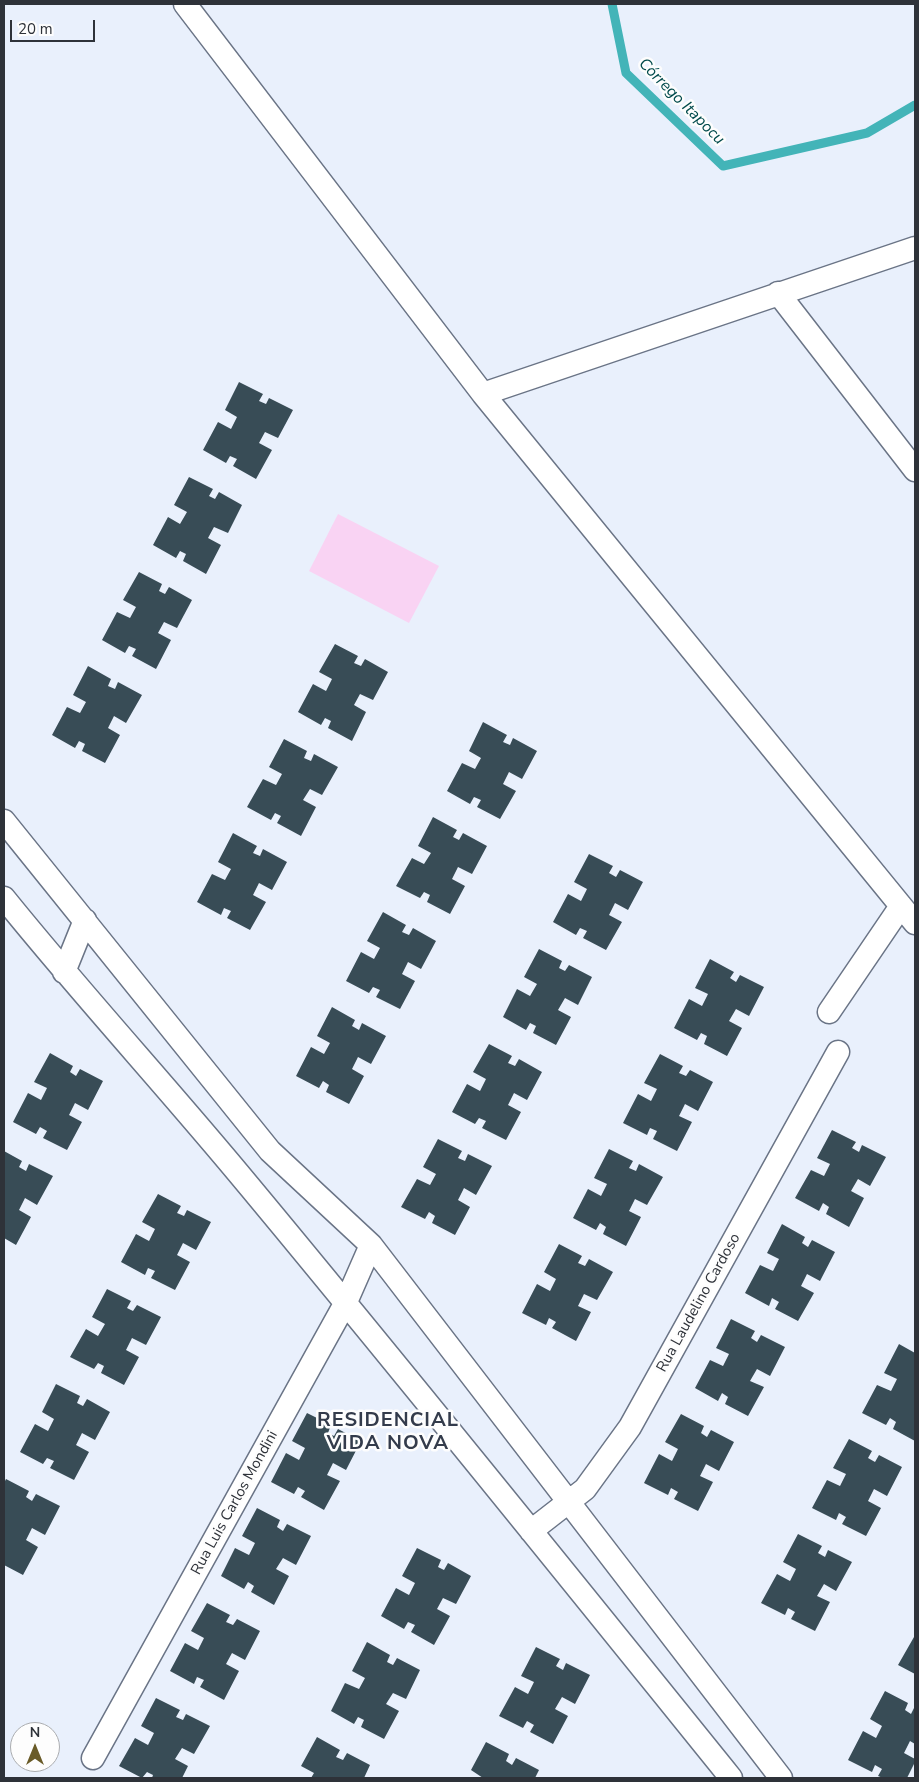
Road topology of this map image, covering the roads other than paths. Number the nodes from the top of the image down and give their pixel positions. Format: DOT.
graph roads {
  1 [pos="185,4"];
  2 [pos="915,248"];
  3 [pos="778,293"];
  4 [pos="483,394"];
  5 [pos="915,470"];
  6 [pos="4,821"];
  7 [pos="4,898"];
  8 [pos="901,906"];
  9 [pos="85,920"];
  10 [pos="915,923"];
  11 [pos="64,972"];
  12 [pos="830,1012"];
  13 [pos="838,1052"];
  14 [pos="371,1245"];
  15 [pos="346,1302"];
  16 [pos="568,1502"];
  17 [pos="531,1531"];
  18 [pos="93,1758"];
  19 [pos="772,1773"];
  20 [pos="731,1778"];
  1 -- 4 [label="street"];
  2 -- 3 [label="street"];
  3 -- 4 [label="street"];
  3 -- 5 [label="street"];
  4 -- 8 [label="street"];
  6 -- 9 [label="street"];
  7 -- 11 [label="street"];
  8 -- 10 [label="street"];
  8 -- 12 [label="street"];
  9 -- 11 [label="street"];
  9 -- 14 [label="street"];
  11 -- 15 [label="street"];
  13 -- 16 [label="street, Rua Laudelino Cardoso"];
  14 -- 15 [label="street, Rua Luis Carlos Mondini"];
  14 -- 16 [label="street"];
  15 -- 17 [label="street"];
  15 -- 18 [label="street, Rua Luis Carlos Mondini"];
  16 -- 17 [label="street, Rua Laudelino Cardoso"];
  16 -- 19 [label="street"];
  17 -- 20 [label="street"];
}
